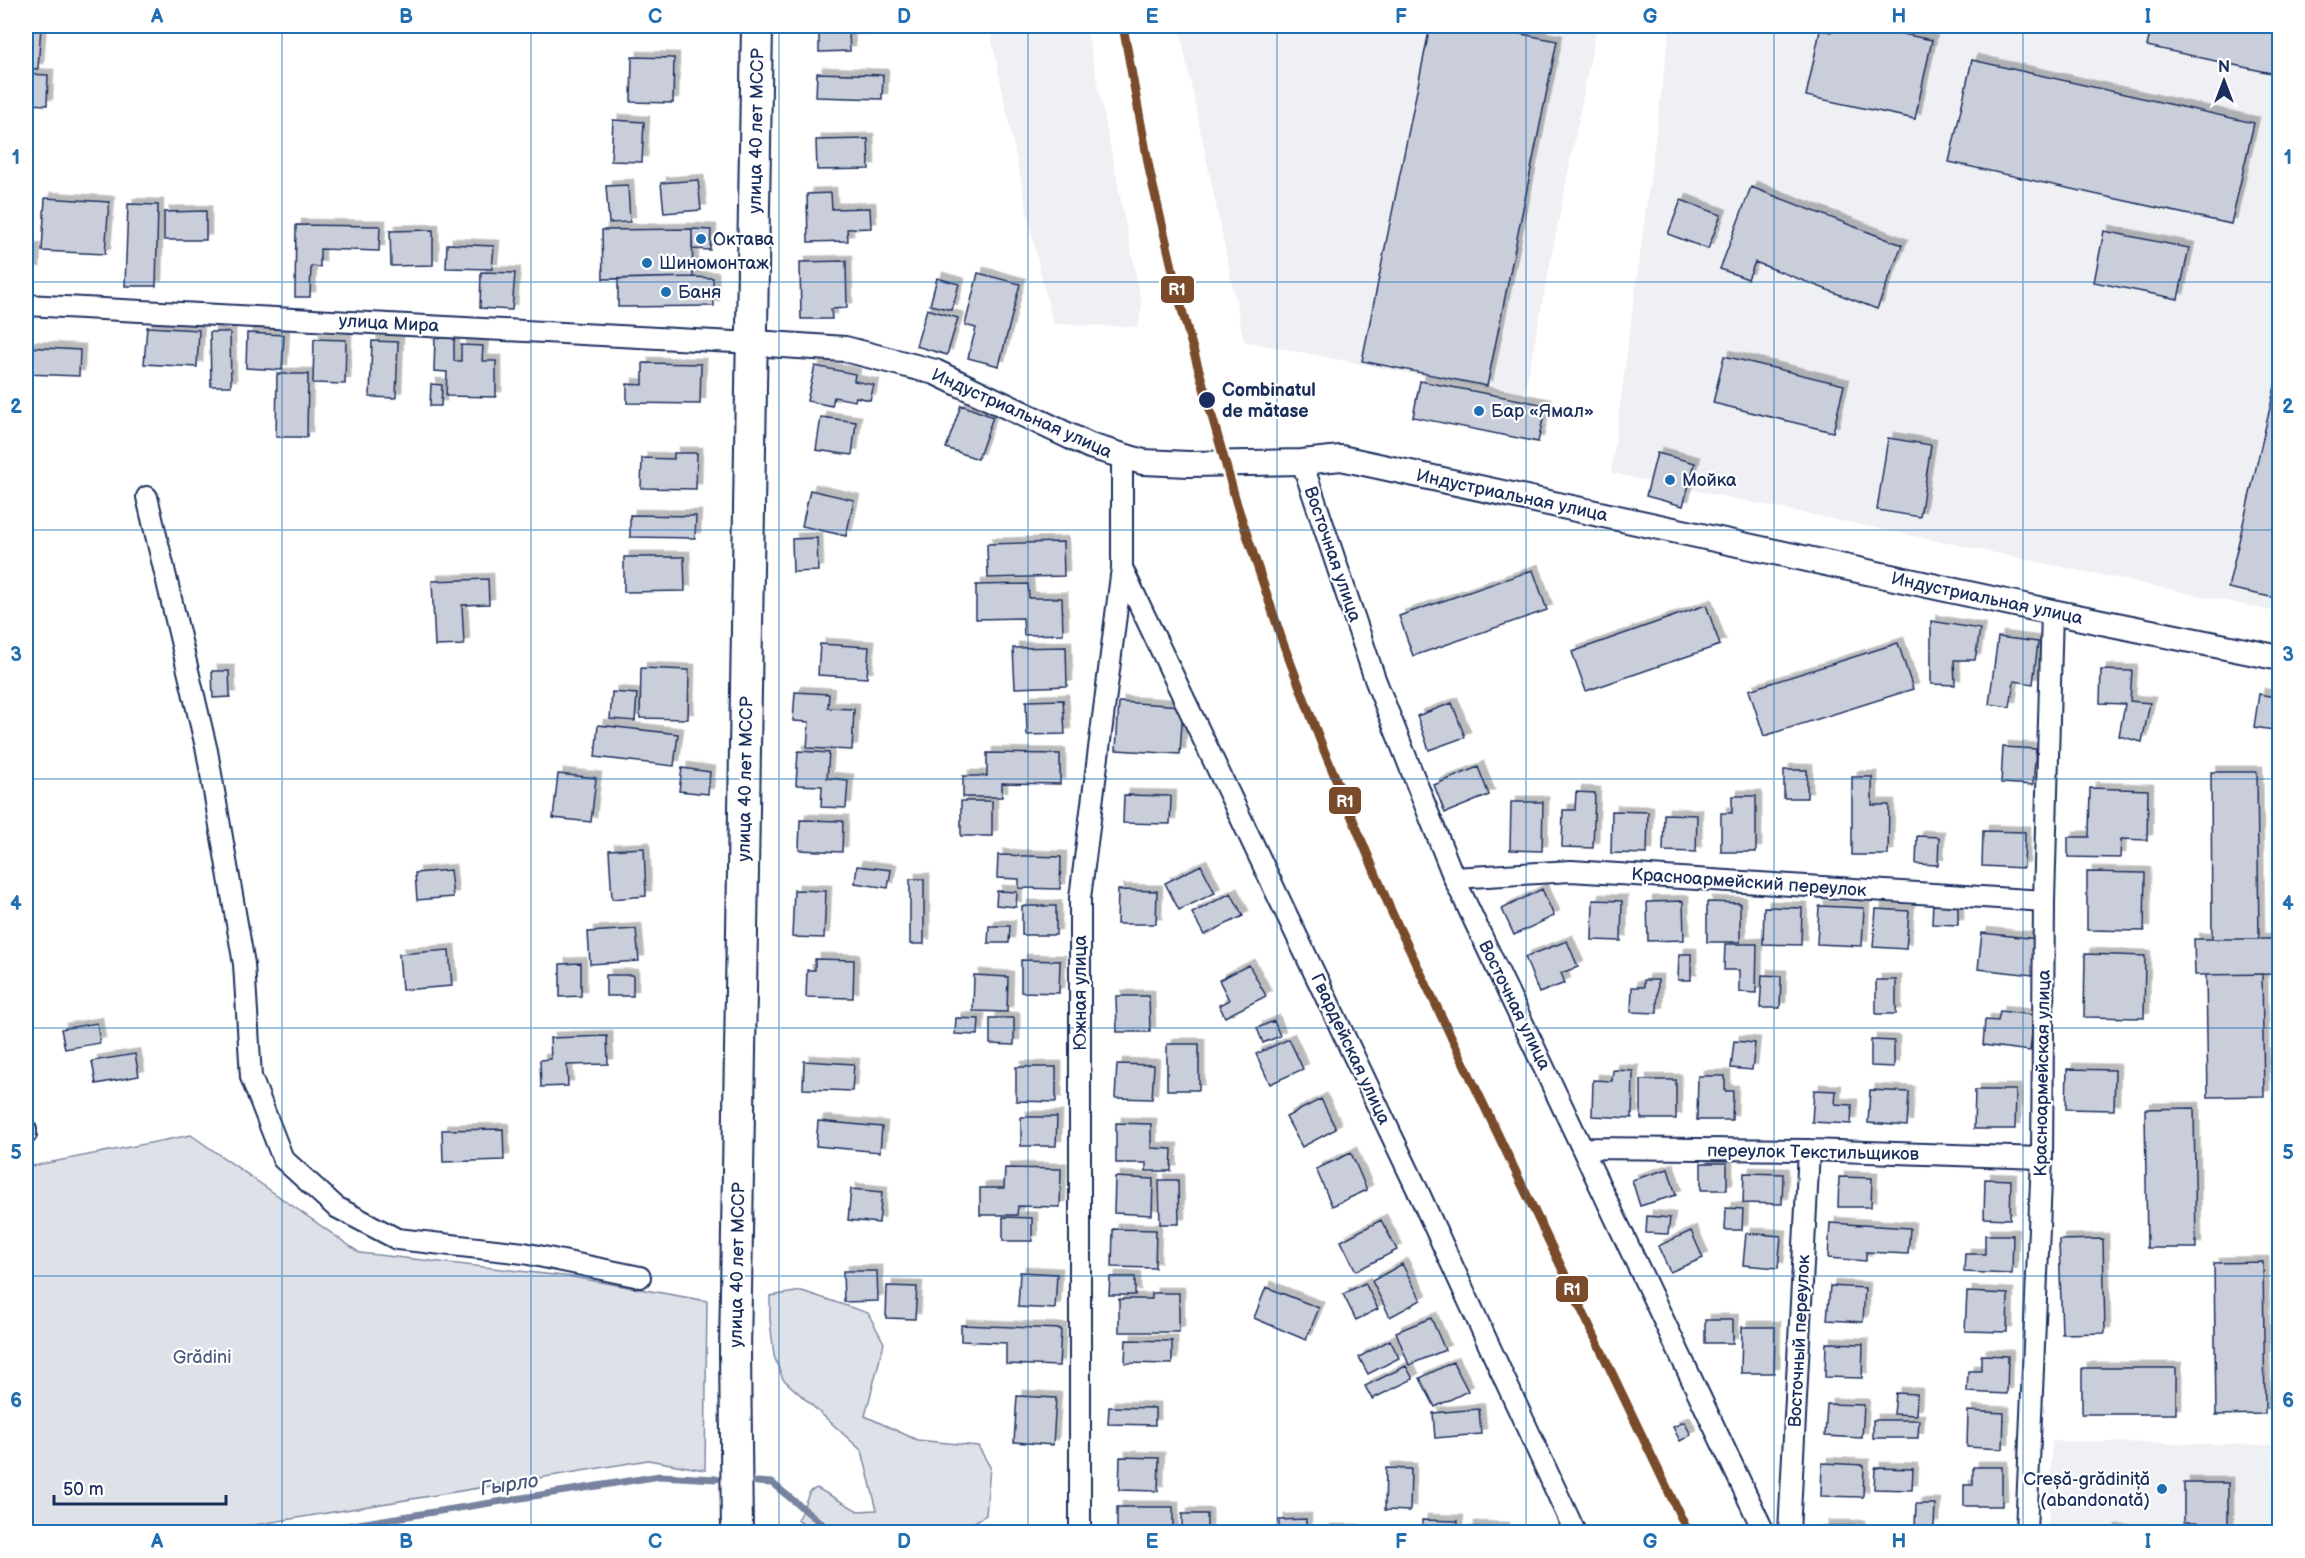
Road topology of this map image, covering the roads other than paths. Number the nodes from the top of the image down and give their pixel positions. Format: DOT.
graph roads {
  1 [pos="757,26"];
  2 [pos="26,305"];
  3 [pos="753,343"];
  4 [pos="1122,457"];
  5 [pos="1302,462"];
  6 [pos="147,498"];
  7 [pos="1122,568"];
  8 [pos="2052,612"];
  9 [pos="2280,658"];
  10 [pos="1454,878"];
  11 [pos="2044,901"];
  12 [pos="1584,1148"];
  13 [pos="1809,1150"];
  14 [pos="2042,1158"];
  15 [pos="640,1277"];
  16 [pos="737,1533"];
  17 [pos="1080,1533"];
  18 [pos="1575,1533"];
  19 [pos="1764,1533"];
  20 [pos="1789,1533"];
  21 [pos="2026,1533"];
  1 -- 3 [label="main road, улица 40 лет МССР"];
  2 -- 3 [label="street, улица Мира"];
  3 -- 4 [label="street, Индустриальная улица"];
  3 -- 16 [label="main road, улица 40 лет МССР"];
  4 -- 5 [label="street, Индустриальная улица"];
  4 -- 7 [label="street, Южная улица"];
  5 -- 8 [label="street, Индустриальная улица"];
  5 -- 10 [label="street, Восточная улица"];
  6 -- 15 [label="street"];
  7 -- 17 [label="street, Южная улица"];
  7 -- 18 [label="street, Гвардейская улица"];
  8 -- 9 [label="street, Индустриальная улица"];
  8 -- 11 [label="street, Красноармейская улица"];
  10 -- 11 [label="street, Красноармейский переулок"];
  10 -- 12 [label="street, Восточная улица"];
  11 -- 14 [label="street, Красноармейская улица"];
  12 -- 13 [label="street, переулок Текстильщиков"];
  12 -- 19 [label="street, Восточная улица"];
  13 -- 14 [label="street, переулок Текстильщиков"];
  13 -- 20 [label="street, Восточный переулок"];
  14 -- 21 [label="street, Красноармейская улица"];
}
